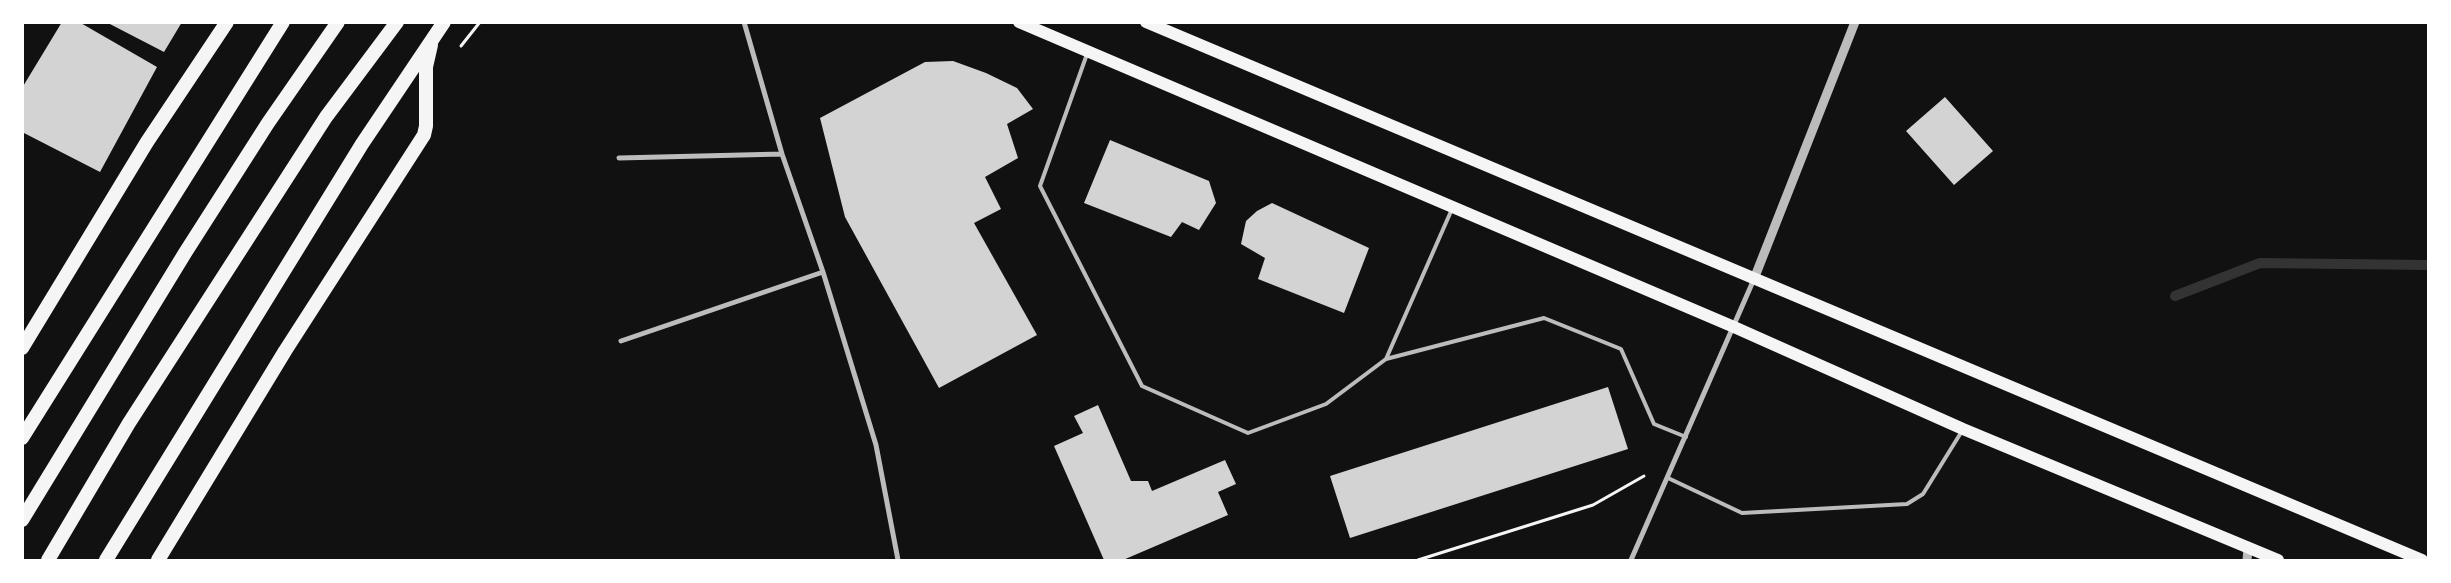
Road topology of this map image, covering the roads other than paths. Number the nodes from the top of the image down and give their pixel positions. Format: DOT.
graph roads {
  1 [pos="226,22"];
  2 [pos="283,22"];
  3 [pos="338,22"];
  4 [pos="397,22"];
  5 [pos="444,22"];
  6 [pos="744,22"];
  7 [pos="1019,22"];
  8 [pos="1146,22"];
  9 [pos="1855,22"];
  10 [pos="432,37"];
  11 [pos="1087,52"];
  12 [pos="782,154"];
  13 [pos="619,158"];
  14 [pos="1453,207"];
  15 [pos="823,272"];
  16 [pos="1754,279"];
  17 [pos="1734,327"];
  18 [pos="621,341"];
  19 [pos="22,348"];
  20 [pos="1386,360"];
  21 [pos="1963,429"];
  22 [pos="22,438"];
  23 [pos="1686,438"];
  24 [pos="1668,478"];
  25 [pos="22,520"];
  26 [pos="2248,554"];
  27 [pos="48,560"];
  28 [pos="106,560"];
  29 [pos="158,560"];
  30 [pos="898,560"];
  31 [pos="1631,560"];
  32 [pos="2278,560"];
  33 [pos="2422,560"];
  1 -- 19 [label="highway"];
  2 -- 22 [label="highway"];
  3 -- 25 [label="highway"];
  4 -- 27 [label="highway"];
  5 -- 10 [label="highway"];
  6 -- 12 [label="street"];
  7 -- 11 [label="main road"];
  8 -- 16 [label="main road"];
  9 -- 16 [label="street"];
  10 -- 28 [label="highway"];
  10 -- 29 [label="highway"];
  11 -- 14 [label="main road"];
  11 -- 20 [label="lane"];
  12 -- 13 [label="street"];
  12 -- 15 [label="street"];
  14 -- 17 [label="main road"];
  14 -- 20 [label="lane"];
  15 -- 18 [label="street"];
  15 -- 30 [label="street"];
  16 -- 17 [label="street"];
  16 -- 33 [label="main road"];
  17 -- 21 [label="main road"];
  17 -- 23 [label="street"];
  20 -- 23 [label="lane"];
  21 -- 24 [label="lane"];
  21 -- 26 [label="main road"];
  23 -- 24 [label="street"];
  24 -- 31 [label="street"];
  26 -- 32 [label="main road"];
}
